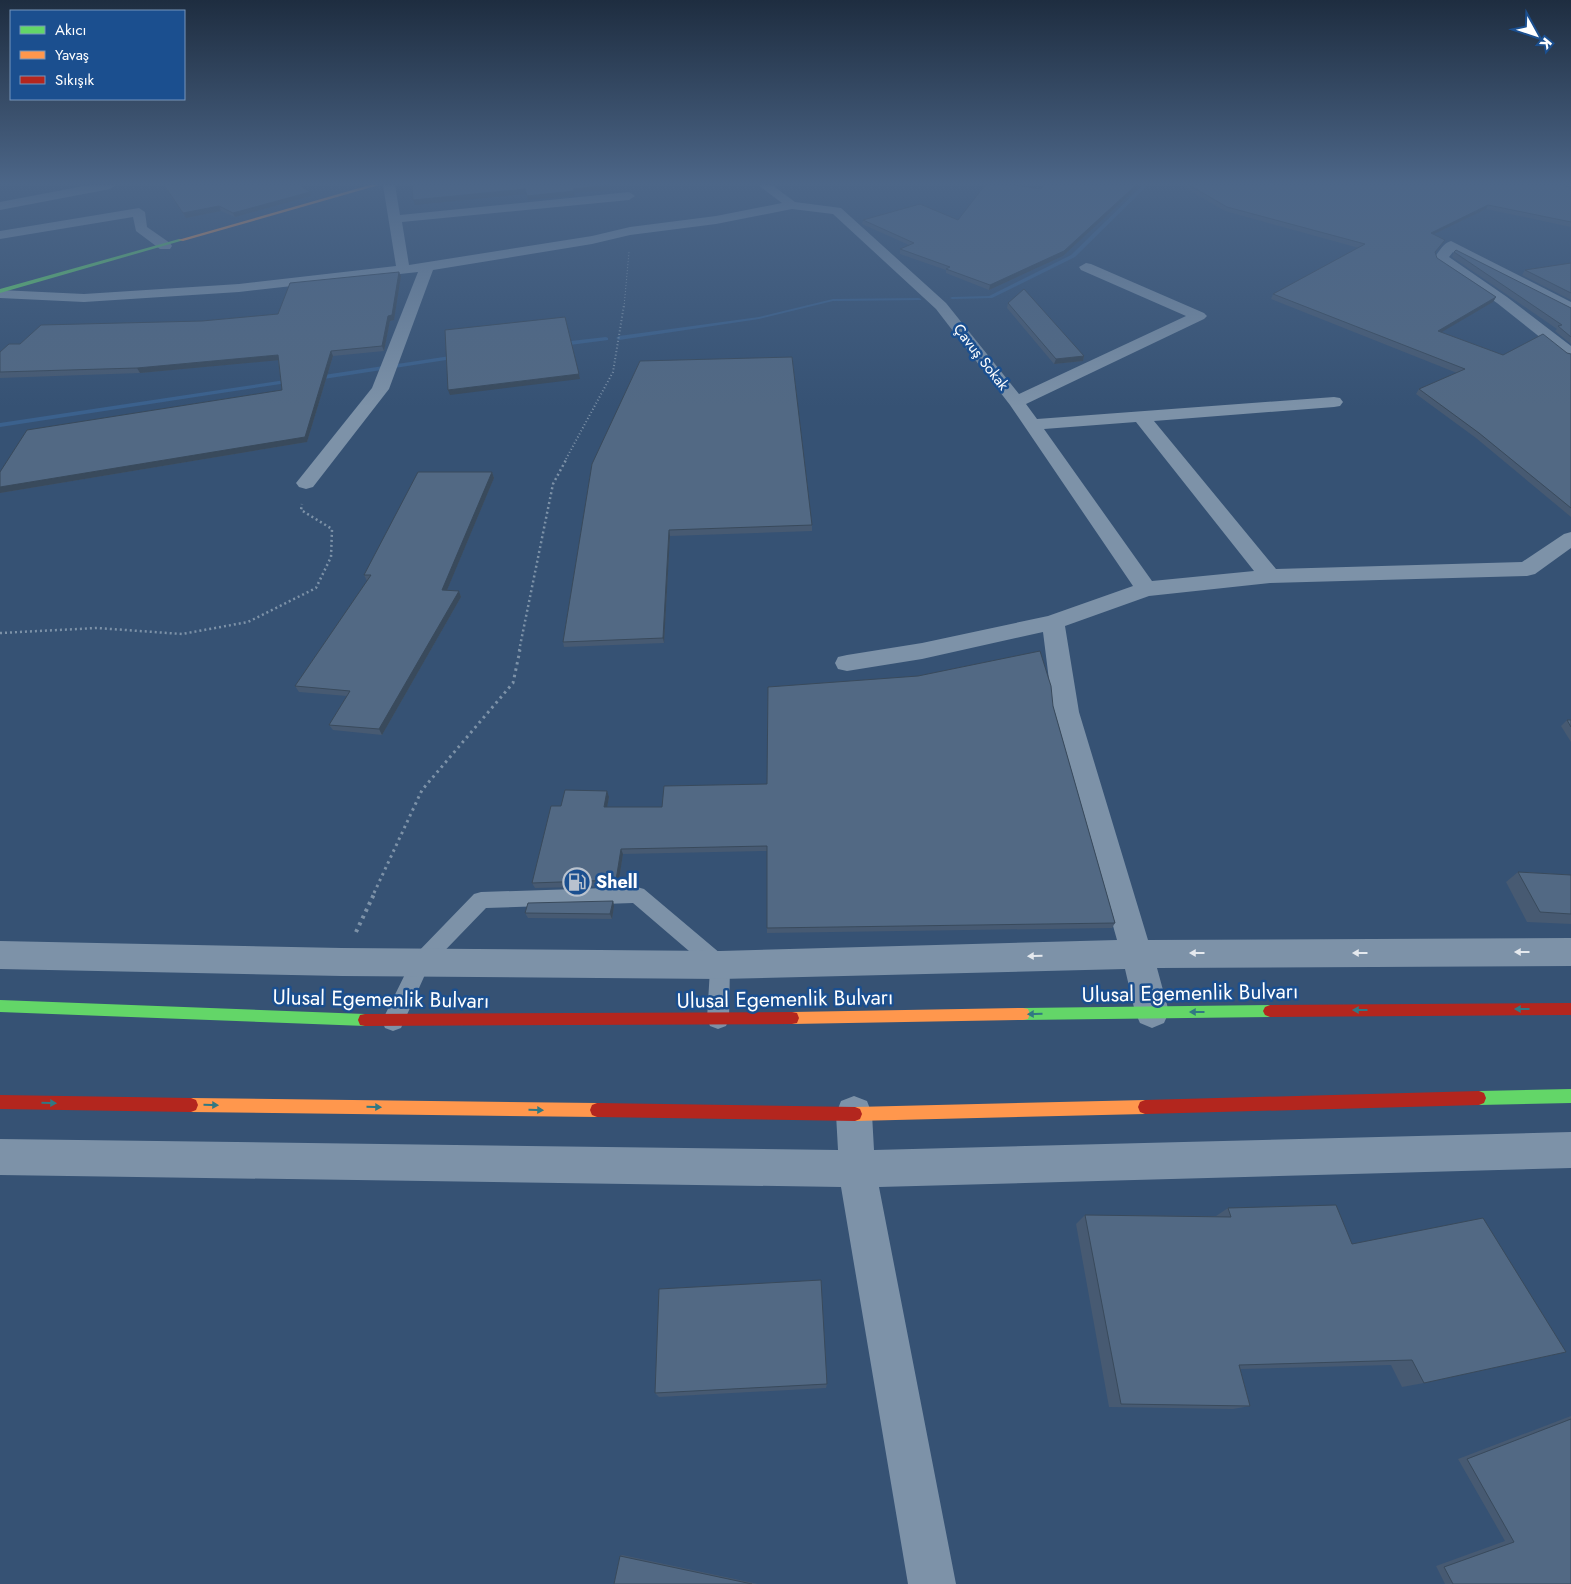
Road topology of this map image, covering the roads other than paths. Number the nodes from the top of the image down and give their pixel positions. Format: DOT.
graph roads {
  1 [pos="120,259"];
  2 [pos="401,259"];
  3 [pos="476,259"];
  4 [pos="889,259"];
  5 [pos="1442,259"];
  6 [pos="1477,259"];
  7 [pos="426,267"];
  8 [pos="1086,267"];
  9 [pos="403,269"];
  10 [pos="0,293"];
  11 [pos="1571,308"];
  12 [pos="1571,354"];
  13 [pos="1016,402"];
  14 [pos="1334,402"];
  15 [pos="1141,417"];
  16 [pos="1031,425"];
  17 [pos="306,483"];
  18 [pos="1571,538"];
  19 [pos="1270,576"];
  20 [pos="1146,590"];
  21 [pos="1053,622"];
  22 [pos="847,663"];
  23 [pos="1571,952"];
  24 [pos="1137,954"];
  25 [pos="0,955"];
  26 [pos="421,962"];
  27 [pos="720,965"];
  28 [pos="0,1006"];
  29 [pos="1571,1009"];
  30 [pos="1152,1012"];
  31 [pos="718,1019"];
  32 [pos="393,1021"];
  33 [pos="1571,1096"];
  34 [pos="0,1102"];
  35 [pos="854,1114"];
  36 [pos="1571,1150"];
  37 [pos="0,1157"];
  38 [pos="858,1169"];
  39 [pos="932,1584"];
  1 -- 10 [label="main road"];
  2 -- 9 [label="street"];
  3 -- 7 [label="street"];
  4 -- 13 [label="street, Çavuş Sokak"];
  5 -- 12 [label="street"];
  6 -- 11 [label="street"];
  7 -- 9 [label="street"];
  7 -- 17 [label="street"];
  8 -- 13 [label="street"];
  9 -- 10 [label="street"];
  13 -- 16 [label="street, Çavuş Sokak"];
  14 -- 15 [label="street"];
  15 -- 16 [label="street"];
  15 -- 19 [label="street"];
  16 -- 20 [label="street, Çavuş Sokak"];
  18 -- 19 [label="street"];
  19 -- 20 [label="street"];
  20 -- 21 [label="street"];
  21 -- 22 [label="street"];
  21 -- 24 [label="street"];
  23 -- 24 [label="street, one-way"];
  24 -- 27 [label="street, one-way"];
  24 -- 30 [label="street"];
  25 -- 26 [label="street"];
  26 -- 27 [label="street"];
  26 -- 27 [label="lane"];
  26 -- 32 [label="lane"];
  27 -- 31 [label="lane"];
  28 -- 32 [label="main road, Ulusal Egemenlik Bulvarı"];
  29 -- 30 [label="main road, Ulusal Egemenlik Bulvarı, one-way"];
  30 -- 31 [label="main road, Ulusal Egemenlik Bulvarı, one-way"];
  31 -- 32 [label="main road, Ulusal Egemenlik Bulvarı"];
  33 -- 35 [label="main road"];
  34 -- 35 [label="main road, one-way"];
  35 -- 38 [label="street"];
  36 -- 38 [label="street"];
  37 -- 38 [label="street"];
  38 -- 39 [label="street"];
}
